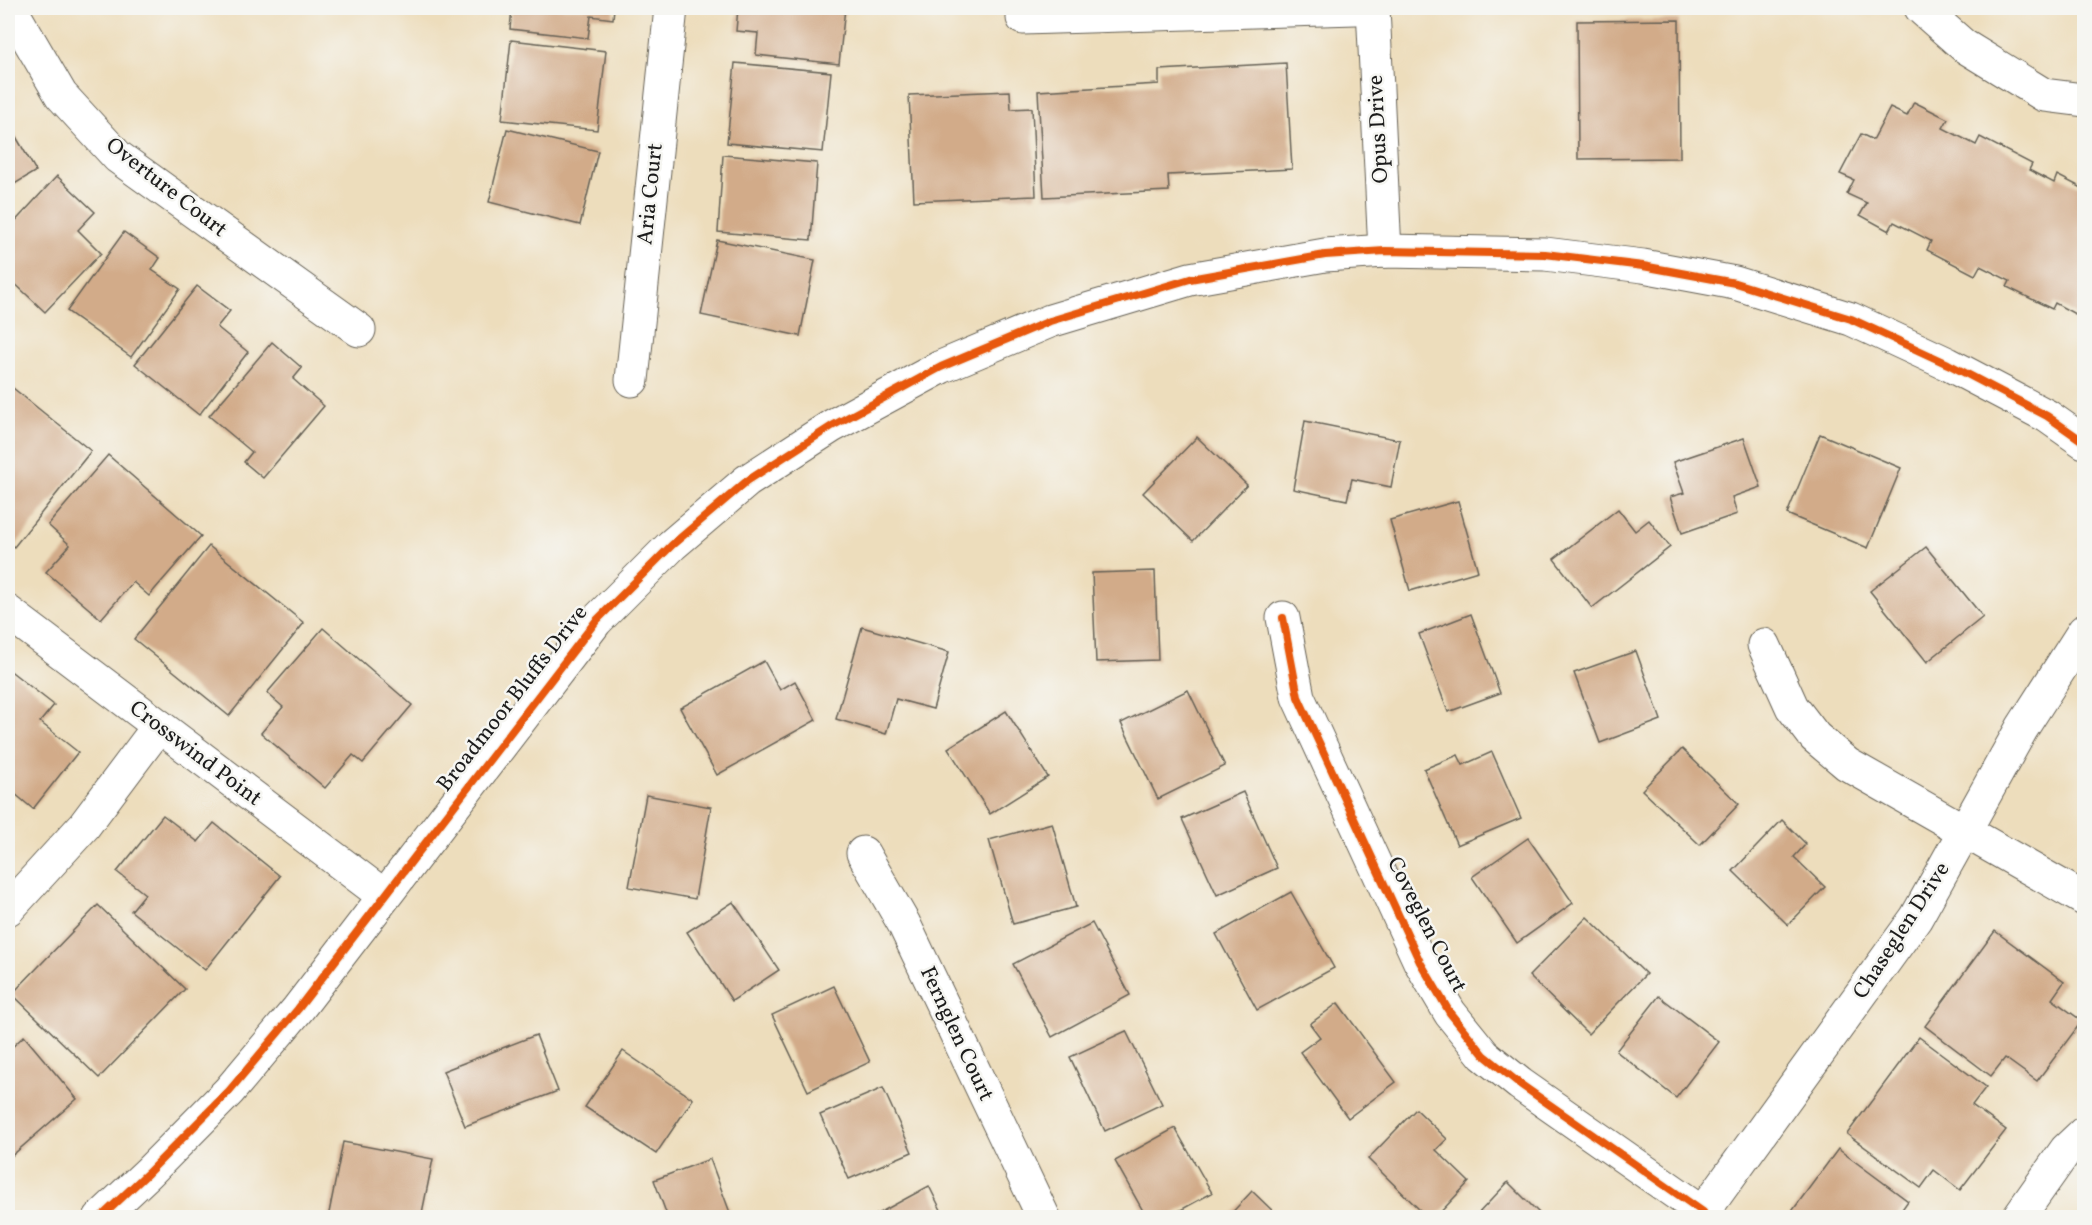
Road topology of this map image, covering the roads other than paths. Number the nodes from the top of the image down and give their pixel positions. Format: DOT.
graph roads {
  1 [pos="13,8"];
  2 [pos="671,8"];
  3 [pos="1356,8"];
  4 [pos="1373,8"];
  5 [pos="1921,8"];
  6 [pos="1023,18"];
  7 [pos="2085,100"];
  8 [pos="1385,251"];
  9 [pos="359,330"];
  10 [pos="632,380"];
  11 [pos="2085,442"];
  12 [pos="8,612"];
  13 [pos="1283,618"];
  14 [pos="2085,631"];
  15 [pos="1764,645"];
  16 [pos="159,726"];
  17 [pos="1966,831"];
  18 [pos="863,853"];
  19 [pos="383,895"];
  20 [pos="2085,899"];
  21 [pos="8,909"];
  22 [pos="2085,1133"];
  23 [pos="1701,1215"];
  24 [pos="100,1218"];
  25 [pos="1044,1218"];
  26 [pos="2018,1218"];
  1 -- 9 [label="street, Overture Court"];
  2 -- 10 [label="street, Aria Court"];
  3 -- 6 [label="street"];
  4 -- 8 [label="street, Opus Drive"];
  5 -- 7 [label="street"];
  8 -- 11 [label="street, Broadmoor Bluffs Drive"];
  8 -- 19 [label="street, Broadmoor Bluffs Drive"];
  12 -- 16 [label="street, Crosswind Point"];
  13 -- 23 [label="street, Coveglen Court"];
  14 -- 17 [label="street, Chaseglen Drive"];
  15 -- 17 [label="street"];
  16 -- 19 [label="street, Crosswind Point"];
  16 -- 21 [label="street"];
  17 -- 20 [label="street"];
  17 -- 23 [label="street, Chaseglen Drive"];
  18 -- 25 [label="street, Fernglen Court"];
  19 -- 24 [label="street, Broadmoor Bluffs Drive"];
  22 -- 26 [label="street"];
}
